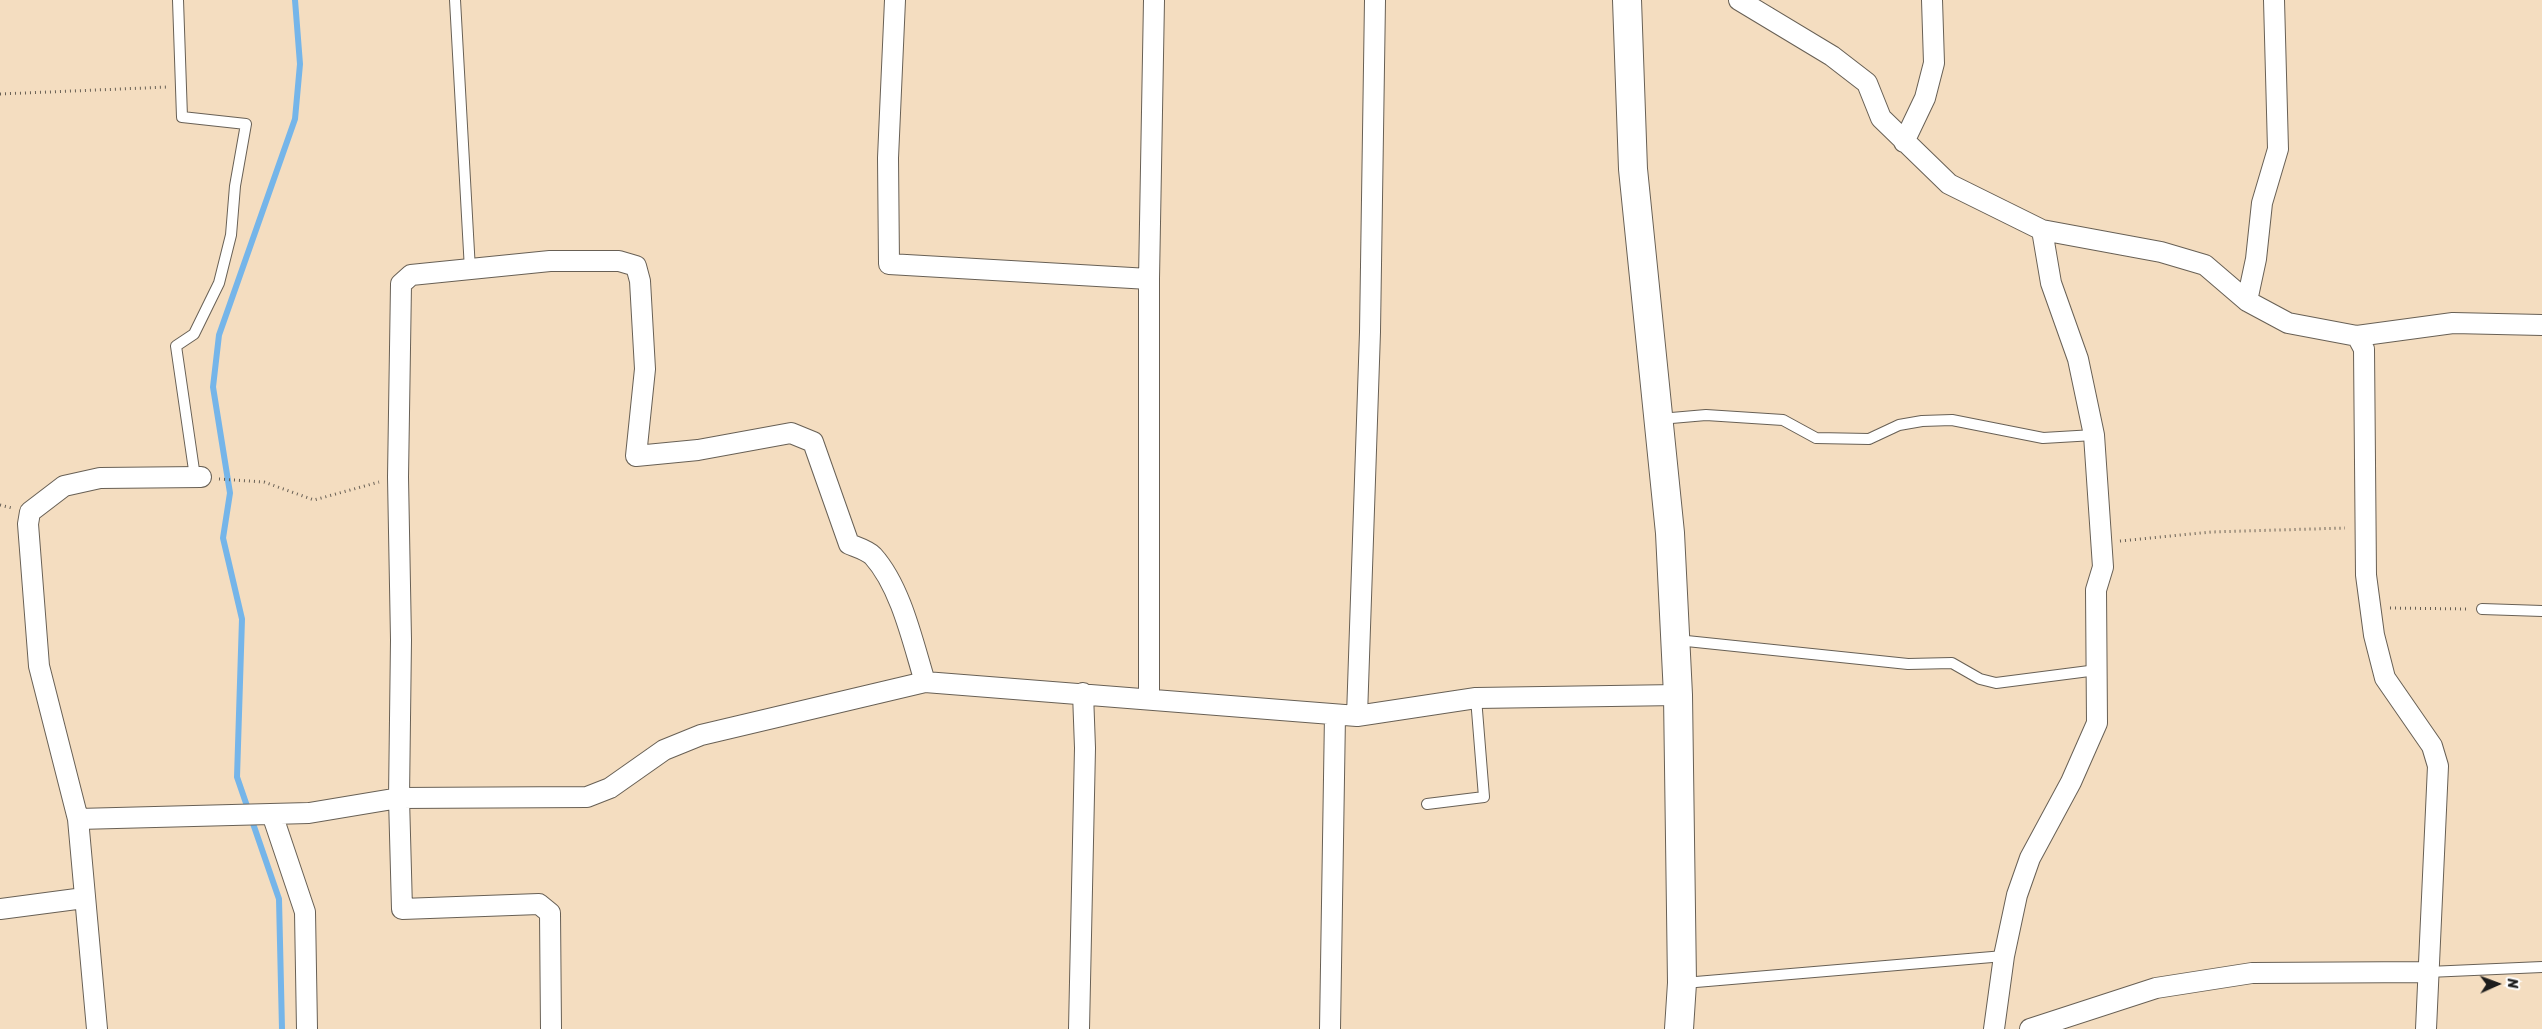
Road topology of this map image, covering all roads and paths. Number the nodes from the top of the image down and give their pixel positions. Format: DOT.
graph roads {
  1 [pos="178,0"];
  2 [pos="455,0"];
  3 [pos="896,0"];
  4 [pos="1154,0"];
  5 [pos="1375,0"];
  6 [pos="1628,0"];
  7 [pos="1739,0"];
  8 [pos="1932,0"];
  9 [pos="2274,0"];
  10 [pos="181,87"];
  11 [pos="0,94"];
  12 [pos="1904,142"];
  13 [pos="2042,230"];
  14 [pos="470,270"];
  15 [pos="1149,278"];
  16 [pos="2247,301"];
  17 [pos="2542,325"];
  18 [pos="2357,336"];
  19 [pos="1658,419"];
  20 [pos="2094,435"];
  21 [pos="198,477"];
  22 [pos="398,477"];
  23 [pos="2365,528"];
  24 [pos="2102,543"];
  25 [pos="2370,608"];
  26 [pos="2482,609"];
  27 [pos="2542,611"];
  28 [pos="1675,640"];
  29 [pos="2097,670"];
  30 [pos="925,682"];
  31 [pos="1083,693"];
  32 [pos="1678,694"];
  33 [pos="1476,698"];
  34 [pos="1149,699"];
  35 [pos="1335,715"];
  36 [pos="1357,716"];
  37 [pos="399,798"];
  38 [pos="1427,804"];
  39 [pos="272,814"];
  40 [pos="78,819"];
  41 [pos="84,898"];
  42 [pos="0,909"];
  43 [pos="2004,956"];
  44 [pos="2542,967"];
  45 [pos="2428,972"];
  46 [pos="1682,983"];
  47 [pos="1996,1028"];
  48 [pos="97,1029"];
  49 [pos="307,1029"];
  50 [pos="550,1029"];
  51 [pos="1079,1029"];
  52 [pos="1330,1029"];
  53 [pos="1679,1029"];
  54 [pos="2030,1029"];
  55 [pos="2426,1029"];
  1 -- 10 [label="lane"];
  2 -- 14 [label="lane"];
  3 -- 15 [label="street"];
  4 -- 15 [label="street"];
  5 -- 36 [label="street"];
  6 -- 19 [label="street"];
  7 -- 12 [label="street"];
  8 -- 12 [label="street"];
  9 -- 16 [label="street"];
  10 -- 11 [label="path"];
  10 -- 21 [label="lane"];
  12 -- 13 [label="street"];
  13 -- 16 [label="street"];
  13 -- 20 [label="street"];
  14 -- 22 [label="street"];
  14 -- 30 [label="street"];
  15 -- 34 [label="street"];
  16 -- 18 [label="street"];
  17 -- 18 [label="street"];
  18 -- 23 [label="street"];
  19 -- 20 [label="lane"];
  19 -- 28 [label="street"];
  20 -- 24 [label="street"];
  21 -- 22 [label="path"];
  21 -- 40 [label="street"];
  22 -- 37 [label="street"];
  23 -- 24 [label="path"];
  23 -- 25 [label="street"];
  24 -- 29 [label="street"];
  25 -- 26 [label="path"];
  25 -- 45 [label="street"];
  26 -- 27 [label="lane"];
  28 -- 29 [label="lane"];
  28 -- 32 [label="street"];
  29 -- 43 [label="street"];
  30 -- 31 [label="street"];
  30 -- 37 [label="street"];
  31 -- 34 [label="street"];
  31 -- 51 [label="street"];
  32 -- 33 [label="street"];
  32 -- 46 [label="street"];
  33 -- 36 [label="street"];
  33 -- 38 [label="lane"];
  34 -- 35 [label="street"];
  35 -- 36 [label="street"];
  35 -- 52 [label="street"];
  37 -- 39 [label="street"];
  37 -- 50 [label="street"];
  39 -- 40 [label="street"];
  39 -- 49 [label="street"];
  40 -- 41 [label="street"];
  41 -- 42 [label="street"];
  41 -- 48 [label="street"];
  43 -- 46 [label="lane"];
  43 -- 47 [label="street"];
  44 -- 45 [label="lane"];
  45 -- 54 [label="street"];
  45 -- 55 [label="street"];
  46 -- 53 [label="street"];
}
